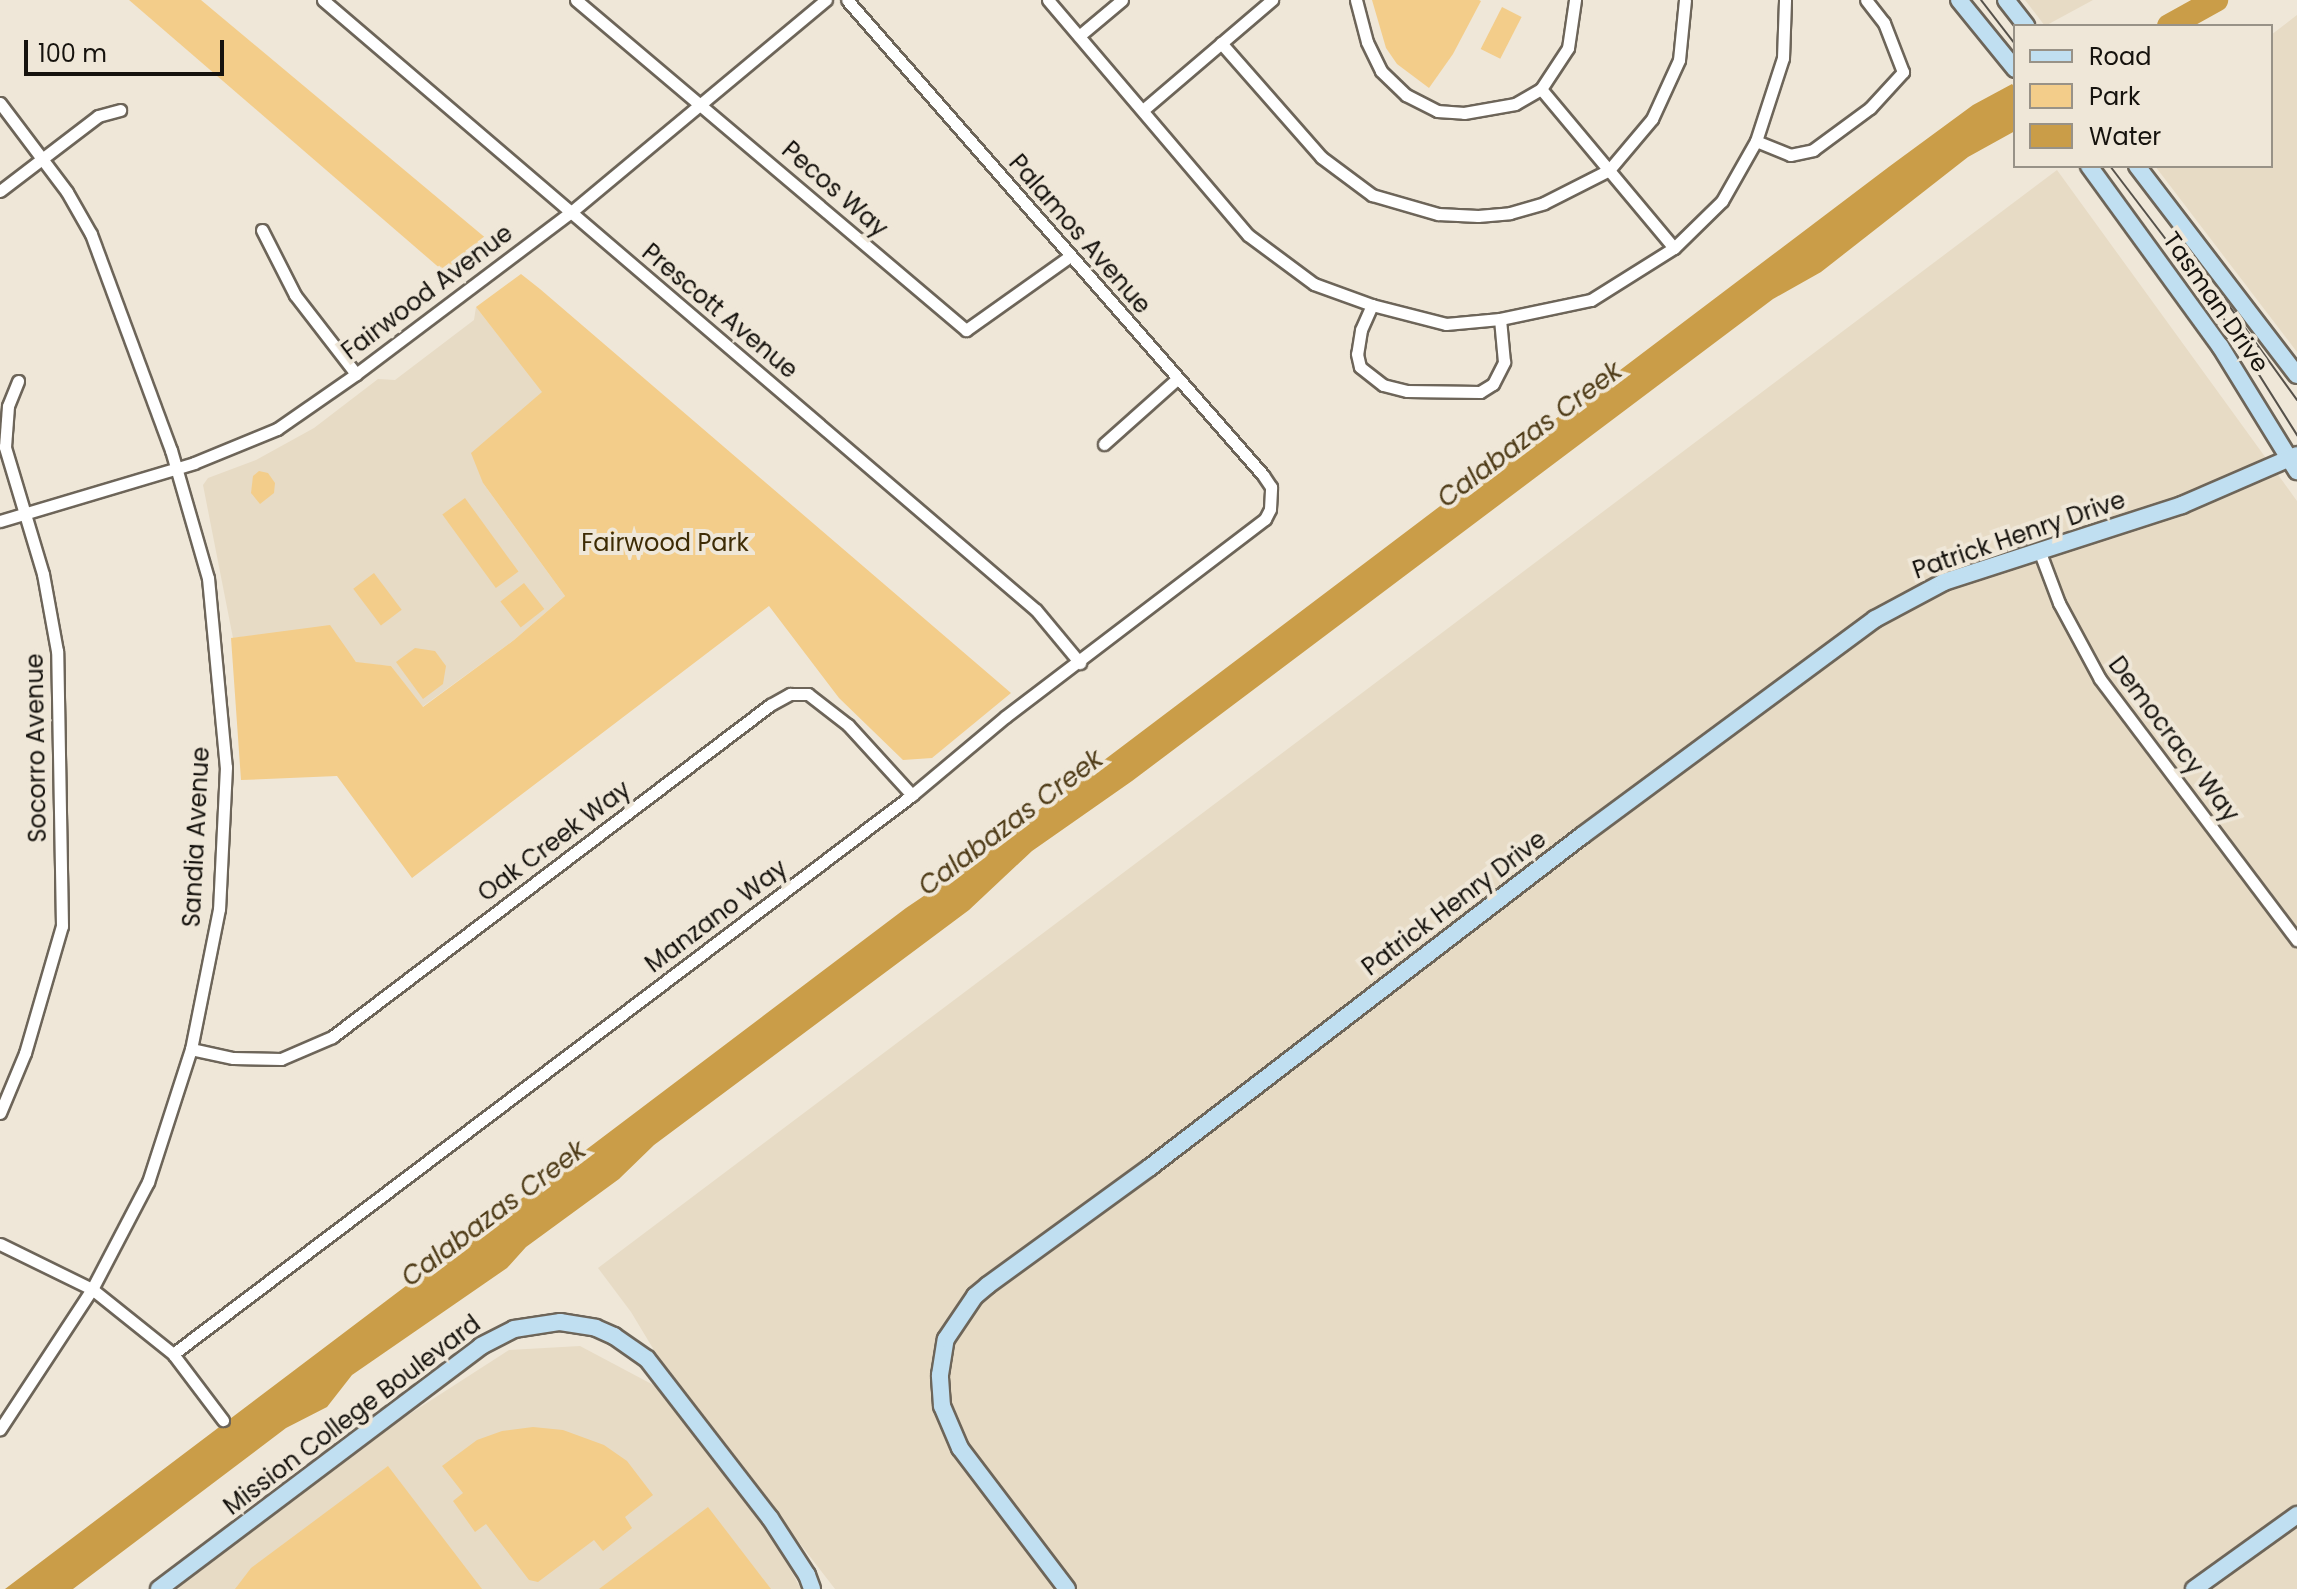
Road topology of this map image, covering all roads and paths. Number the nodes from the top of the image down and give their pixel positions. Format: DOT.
graph roads {
  1 [pos="323,0"];
  2 [pos="576,0"];
  3 [pos="826,0"];
  4 [pos="847,0"];
  5 [pos="1048,0"];
  6 [pos="1122,0"];
  7 [pos="1272,0"];
  8 [pos="1356,0"];
  9 [pos="1575,0"];
  10 [pos="1685,0"];
  11 [pos="1785,0"];
  12 [pos="1866,0"];
  13 [pos="1959,0"];
  14 [pos="2006,0"];
  15 [pos="2024,24"];
  16 [pos="1079,36"];
  17 [pos="1221,43"];
  18 [pos="2013,67"];
  19 [pos="1541,89"];
  20 [pos="0,103"];
  21 [pos="703,105"];
  22 [pos="120,110"];
  23 [pos="1143,110"];
  24 [pos="1756,141"];
  25 [pos="42,157"];
  26 [pos="2090,168"];
  27 [pos="2139,168"];
  28 [pos="1609,170"];
  29 [pos="0,191"];
  30 [pos="570,213"];
  31 [pos="262,230"];
  32 [pos="1674,248"];
  33 [pos="1070,256"];
  34 [pos="1372,305"];
  35 [pos="1500,319"];
  36 [pos="356,374"];
  37 [pos="2297,375"];
  38 [pos="1177,379"];
  39 [pos="18,381"];
  40 [pos="1104,444"];
  41 [pos="2295,461"];
  42 [pos="177,468"];
  43 [pos="1272,499"];
  44 [pos="26,513"];
  45 [pos="0,521"];
  46 [pos="2039,550"];
  47 [pos="1080,663"];
  48 [pos="912,795"];
  49 [pos="2297,940"];
  50 [pos="191,1049"];
  51 [pos="0,1113"];
  52 [pos="0,1244"];
  53 [pos="92,1289"];
  54 [pos="173,1354"];
  55 [pos="223,1420"];
  56 [pos="0,1429"];
  57 [pos="2297,1515"];
  58 [pos="809,1582"];
  59 [pos="159,1589"];
  60 [pos="824,1589"];
  61 [pos="1067,1589"];
  62 [pos="2194,1589"];
  1 -- 30 [label="street, Prescott Avenue"];
  2 -- 21 [label="street, Pecos Way"];
  3 -- 21 [label="street, Fairwood Avenue"];
  4 -- 33 [label="street, Palamos Avenue"];
  5 -- 16 [label="street"];
  6 -- 16 [label="street"];
  7 -- 17 [label="street"];
  8 -- 19 [label="street"];
  9 -- 19 [label="street"];
  10 -- 28 [label="street"];
  11 -- 24 [label="street"];
  12 -- 24 [label="street"];
  13 -- 18 [label="street"];
  14 -- 15 [label="street"];
  16 -- 23 [label="street"];
  17 -- 23 [label="street"];
  17 -- 28 [label="street"];
  19 -- 28 [label="street"];
  20 -- 25 [label="street, Sandia Avenue"];
  21 -- 30 [label="street, Fairwood Avenue"];
  21 -- 33 [label="street, Pecos Way"];
  22 -- 25 [label="street"];
  23 -- 34 [label="street"];
  24 -- 32 [label="street"];
  25 -- 29 [label="street"];
  25 -- 42 [label="street, Sandia Avenue"];
  26 -- 41 [label="street, Tasman Drive"];
  27 -- 37 [label="street, Tasman Drive"];
  28 -- 32 [label="street"];
  30 -- 36 [label="street, Fairwood Avenue"];
  30 -- 47 [label="street, Prescott Avenue"];
  31 -- 36 [label="street"];
  32 -- 35 [label="street"];
  33 -- 38 [label="street, Palamos Avenue"];
  34 -- 35 [label="street"];
  34 -- 35 [label="street"];
  36 -- 42 [label="street, Fairwood Avenue"];
  38 -- 40 [label="street"];
  38 -- 43 [label="street, Palamos Avenue"];
  39 -- 44 [label="street, Socorro Avenue"];
  41 -- 46 [label="street, Patrick Henry Drive"];
  42 -- 44 [label="street, Fairwood Avenue"];
  42 -- 50 [label="street, Sandia Avenue"];
  43 -- 47 [label="street, Manzano Way"];
  44 -- 45 [label="street, Fairwood Avenue"];
  44 -- 51 [label="street, Socorro Avenue"];
  46 -- 49 [label="street, Democracy Way"];
  46 -- 61 [label="street, Patrick Henry Drive"];
  47 -- 48 [label="street, Manzano Way"];
  48 -- 50 [label="street, Oak Creek Way"];
  48 -- 54 [label="street, Manzano Way"];
  50 -- 53 [label="street, Sandia Avenue"];
  52 -- 53 [label="street"];
  53 -- 54 [label="street"];
  53 -- 56 [label="street, Sandia Avenue"];
  54 -- 55 [label="street"];
  57 -- 62 [label="street"];
  58 -- 59 [label="street, Mission College Boulevard"];
  58 -- 60 [label="street, Mission College Boulevard"];
}
